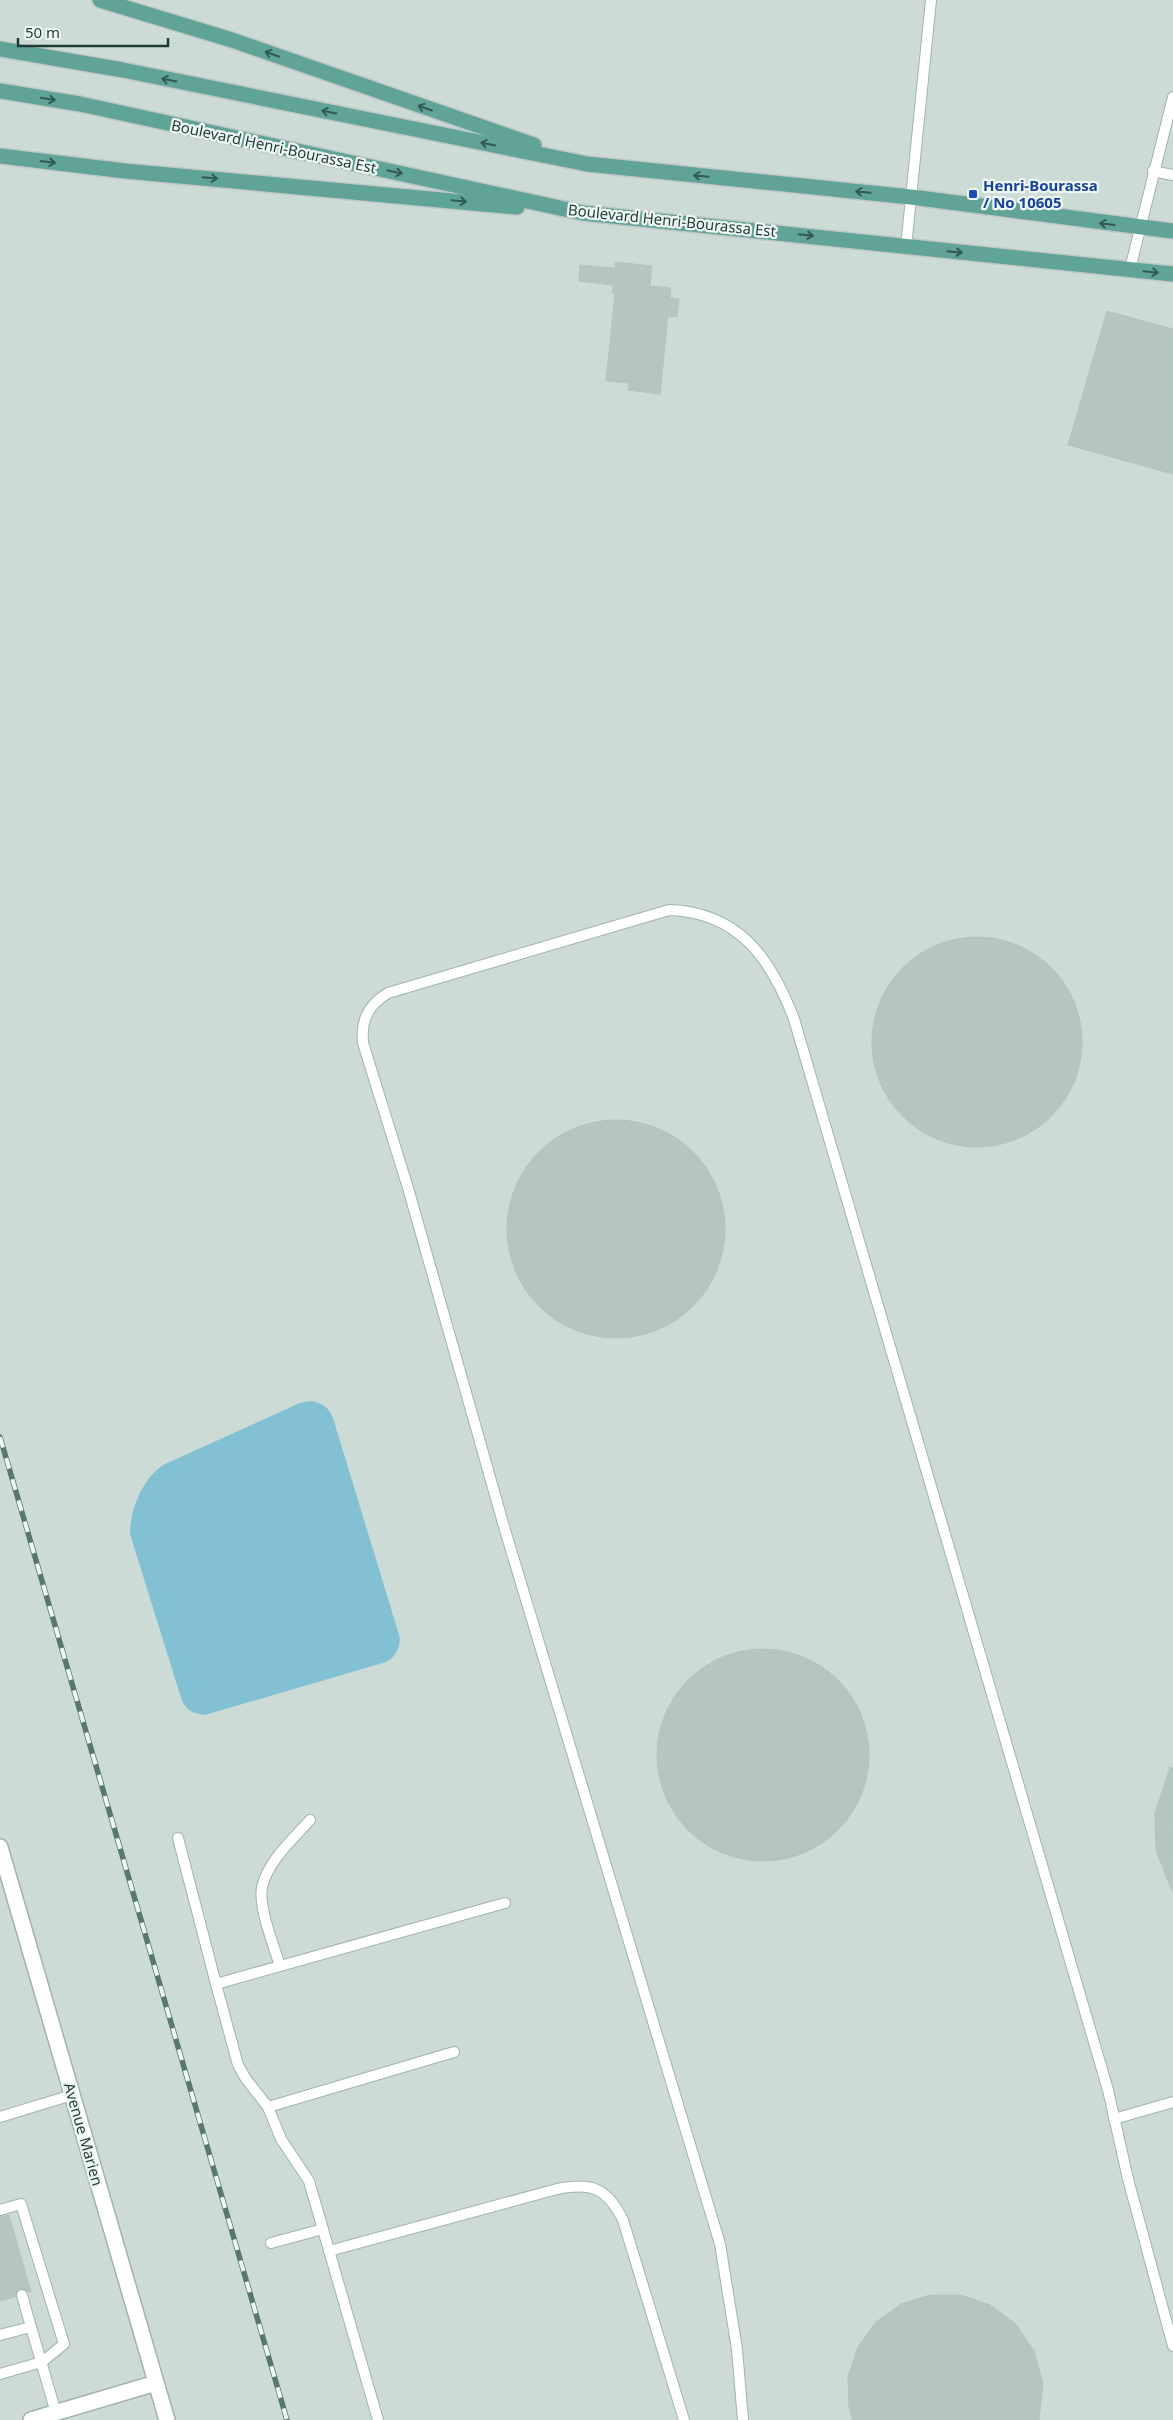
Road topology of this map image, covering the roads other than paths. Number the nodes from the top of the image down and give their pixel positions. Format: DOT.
graph roads {
  1 [pos="100,0"];
  2 [pos="931,0"];
  3 [pos="0,49"];
  4 [pos="0,91"];
  5 [pos="1173,97"];
  6 [pos="0,156"];
  7 [pos="587,164"];
  8 [pos="1153,171"];
  9 [pos="1173,175"];
  10 [pos="911,198"];
  11 [pos="583,213"];
  12 [pos="1140,228"];
  13 [pos="1173,232"];
  14 [pos="906,247"];
  15 [pos="1130,269"];
  16 [pos="1173,274"];
  17 [pos="310,1820"];
  18 [pos="178,1838"];
  19 [pos="0,1847"];
  20 [pos="504,1903"];
  21 [pos="280,1966"];
  22 [pos="216,1984"];
  23 [pos="454,2052"];
  24 [pos="72,2095"];
  25 [pos="1173,2102"];
  26 [pos="268,2107"];
  27 [pos="0,2117"];
  28 [pos="1114,2119"];
  29 [pos="0,2210"];
  30 [pos="323,2229"];
  31 [pos="271,2243"];
  32 [pos="329,2251"];
  33 [pos="22,2295"];
  34 [pos="31,2327"];
  35 [pos="0,2335"];
  36 [pos="1173,2346"];
  37 [pos="42,2362"];
  38 [pos="0,2374"];
  39 [pos="156,2383"];
  40 [pos="56,2413"];
  41 [pos="31,2420"];
  42 [pos="167,2420"];
  43 [pos="378,2420"];
  44 [pos="684,2420"];
  45 [pos="743,2420"];
  7 -- 1 [label="main road, one-way"];
  2 -- 10 [label="lane"];
  7 -- 3 [label="main road, one-way"];
  4 -- 11 [label="main road, Boulevard Henri-Bourassa Est, one-way"];
  5 -- 8 [label="lane"];
  6 -- 11 [label="main road, one-way"];
  10 -- 7 [label="main road, one-way"];
  8 -- 9 [label="lane"];
  8 -- 12 [label="lane"];
  12 -- 10 [label="main road, one-way"];
  10 -- 14 [label="lane"];
  11 -- 14 [label="main road, Boulevard Henri-Bourassa Est, one-way"];
  12 -- 13 [label="main road"];
  12 -- 15 [label="lane"];
  14 -- 15 [label="main road, Boulevard Henri-Bourassa Est, one-way"];
  15 -- 16 [label="main road, Boulevard Henri-Bourassa Est, one-way"];
  17 -- 21 [label="lane"];
  18 -- 22 [label="lane"];
  19 -- 24 [label="street, Avenue Marien"];
  20 -- 21 [label="lane"];
  21 -- 22 [label="lane"];
  22 -- 26 [label="lane"];
  23 -- 26 [label="lane"];
  24 -- 27 [label="lane"];
  24 -- 39 [label="street, Avenue Marien"];
  25 -- 28 [label="lane"];
  26 -- 30 [label="lane"];
  28 -- 36 [label="lane"];
  28 -- 45 [label="lane"];
  29 -- 37 [label="lane"];
  30 -- 31 [label="lane"];
  30 -- 32 [label="lane"];
  32 -- 43 [label="lane"];
  32 -- 44 [label="lane"];
  33 -- 34 [label="lane"];
  34 -- 35 [label="lane"];
  34 -- 37 [label="lane"];
  37 -- 38 [label="lane"];
  37 -- 40 [label="lane"];
  39 -- 40 [label="street"];
  39 -- 42 [label="street, Avenue Marien"];
  40 -- 41 [label="street"];
}
